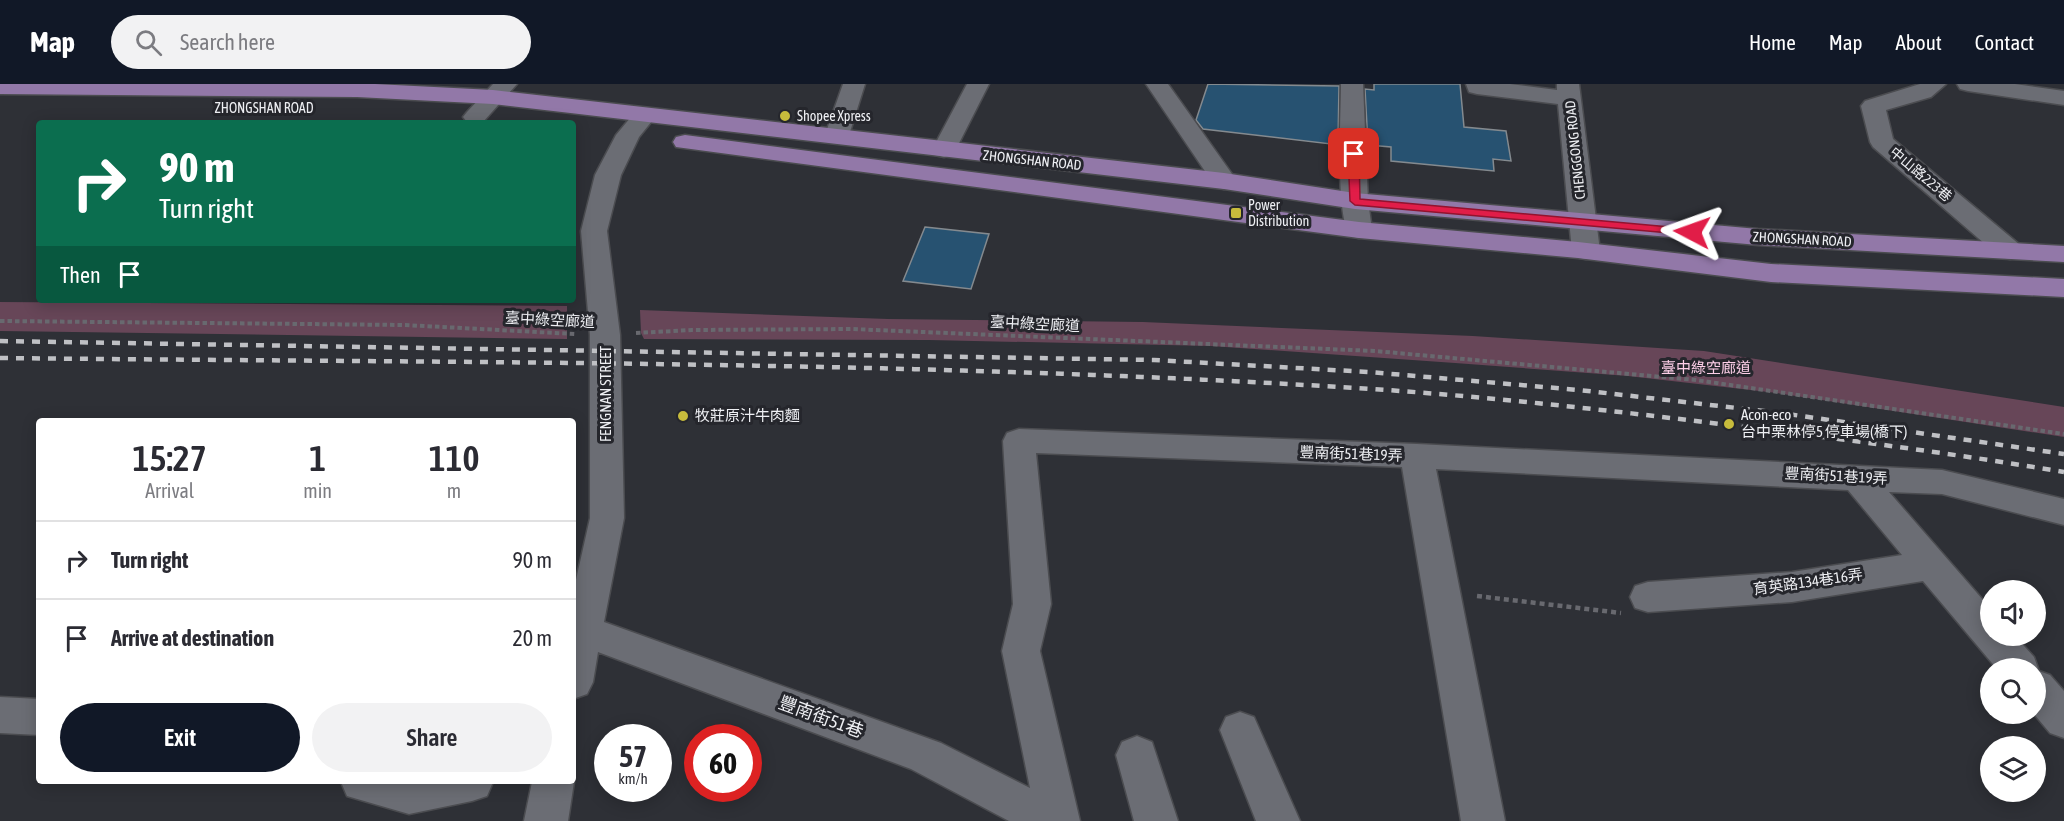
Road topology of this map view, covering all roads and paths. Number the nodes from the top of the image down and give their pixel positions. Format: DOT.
graph roads {
  1 [pos="854,84"];
  2 [pos="978,84"];
  3 [pos="1157,84"];
  4 [pos="1352,84"];
  5 [pos="1477,84"];
  6 [pos="1935,84"];
  7 [pos="1968,84"];
  8 [pos="97,85"];
  9 [pos="0,87"];
  10 [pos="498,88"];
  11 [pos="1569,91"];
  12 [pos="2064,98"];
  13 [pos="0,107"];
  14 [pos="475,117"];
  15 [pos="501,120"];
  16 [pos="636,125"];
  17 [pos="576,128"];
  18 [pos="837,135"];
  19 [pos="944,150"];
  20 [pos="1224,181"];
  21 [pos="1355,201"];
  22 [pos="1582,223"];
  23 [pos="1359,230"];
  24 [pos="1586,251"];
  25 [pos="2010,251"];
  26 [pos="2064,254"];
  27 [pos="2064,288"];
  28 [pos="0,321"];
  29 [pos="605,335"];
  30 [pos="2064,434"];
  31 [pos="1417,456"];
  32 [pos="1857,477"];
  33 [pos="2064,512"];
  34 [pos="1932,565"];
  35 [pos="1443,592"];
  36 [pos="1648,597"];
  37 [pos="1980,622"];
  38 [pos="584,631"];
  39 [pos="2000,646"];
  40 [pos="2011,658"];
  41 [pos="576,668"];
  42 [pos="2046,699"];
  43 [pos="0,715"];
  44 [pos="36,717"];
  45 [pos="2064,720"];
  46 [pos="1240,729"];
  47 [pos="1137,755"];
  48 [pos="370,784"];
  49 [pos="462,784"];
  50 [pos="553,784"];
  51 [pos="546,821"];
  52 [pos="1050,821"];
  53 [pos="1058,821"];
  54 [pos="1156,821"];
  55 [pos="1278,821"];
  56 [pos="1483,821"];
  1 -- 18 [label="street"];
  2 -- 19 [label="street"];
  3 -- 20 [label="street"];
  4 -- 21 [label="street"];
  5 -- 11 [label="street"];
  6 -- 25 [label="street, 中山路223巷"];
  7 -- 12 [label="street"];
  8 -- 9 [label="main road, ZHONGSHAN ROAD"];
  8 -- 10 [label="main road, ZHONGSHAN ROAD"];
  10 -- 14 [label="street"];
  10 -- 16 [label="main road, ZHONGSHAN ROAD"];
  11 -- 22 [label="street, CHENGGONG ROAD"];
  13 -- 14 [label="main road, ZHONGSHAN ROAD"];
  14 -- 15 [label="main road, ZHONGSHAN ROAD"];
  16 -- 17 [label="main road, ZHONGSHAN ROAD"];
  16 -- 18 [label="main road, ZHONGSHAN ROAD"];
  16 -- 23 [label="main road, ZHONGSHAN ROAD"];
  16 -- 29 [label="street, FENGNAN STREET"];
  18 -- 19 [label="main road, ZHONGSHAN ROAD"];
  19 -- 20 [label="main road, ZHONGSHAN ROAD"];
  20 -- 21 [label="main road, ZHONGSHAN ROAD"];
  21 -- 22 [label="main road, ZHONGSHAN ROAD"];
  21 -- 23 [label="street"];
  22 -- 24 [label="street, CHENGGONG ROAD"];
  22 -- 25 [label="main road, ZHONGSHAN ROAD"];
  23 -- 24 [label="main road, ZHONGSHAN ROAD"];
  24 -- 27 [label="main road, ZHONGSHAN ROAD"];
  25 -- 26 [label="main road, ZHONGSHAN ROAD"];
  28 -- 29 [label="path, 臺中綠空廊道"];
  29 -- 30 [label="path, 臺中綠空廊道"];
  29 -- 38 [label="street, FENGNAN STREET"];
  31 -- 32 [label="street, 豐南街51巷19弄"];
  31 -- 35 [label="street"];
  31 -- 53 [label="street, 豐南街51巷19弄"];
  32 -- 33 [label="street, 豐南街51巷19弄"];
  32 -- 34 [label="street"];
  34 -- 36 [label="street, 育英路134巷16弄"];
  34 -- 37 [label="street"];
  35 -- 36 [label="path"];
  35 -- 56 [label="street"];
  38 -- 41 [label="street, FENGNAN STREET"];
  38 -- 52 [label="street, 豐南街51巷"];
  39 -- 40 [label="street"];
  42 -- 45 [label="street"];
  43 -- 44 [label="street"];
  46 -- 55 [label="street"];
  47 -- 54 [label="street"];
  48 -- 49 [label="street"];
  50 -- 51 [label="street"];
}
